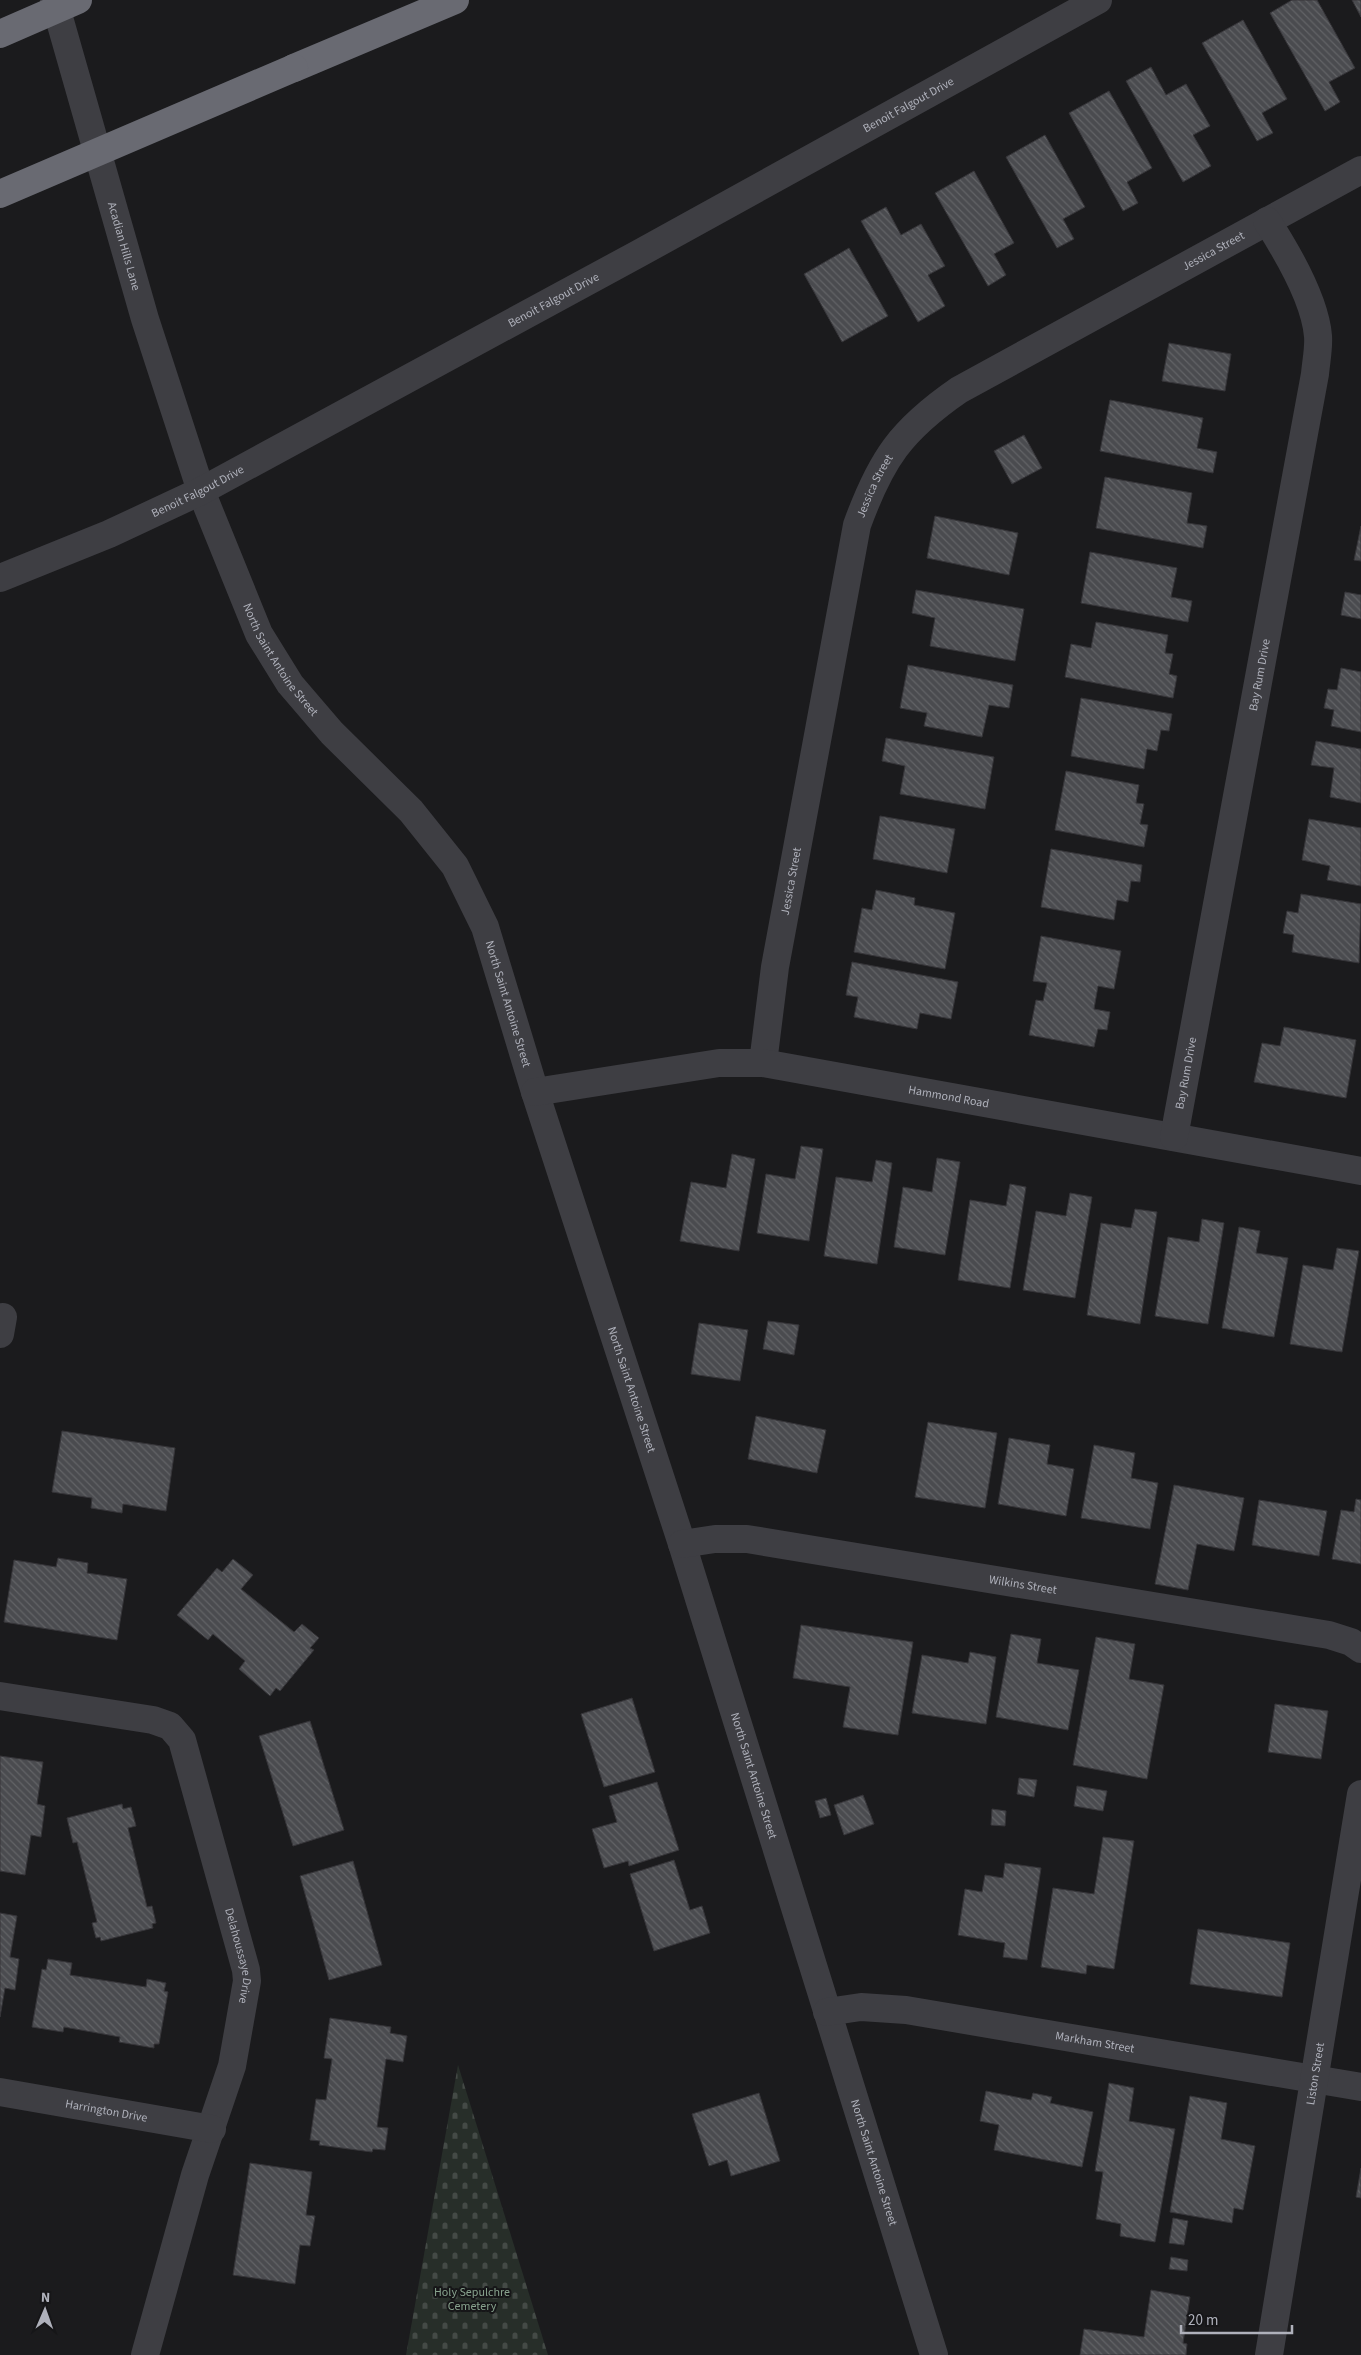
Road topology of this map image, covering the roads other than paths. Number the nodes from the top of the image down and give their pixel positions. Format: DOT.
graph roads {
  1 [pos="54,0"];
  2 [pos="78,0"];
  3 [pos="455,0"];
  4 [pos="1098,0"];
  5 [pos="0,34"];
  6 [pos="1361,170"];
  7 [pos="0,194"];
  8 [pos="1267,221"];
  9 [pos="201,491"];
  10 [pos="0,578"];
  11 [pos="763,1062"];
  12 [pos="535,1092"];
  13 [pos="1174,1137"];
  14 [pos="1361,1172"];
  15 [pos="682,1544"];
  16 [pos="1361,1649"];
  17 [pos="0,1696"];
  18 [pos="1361,1794"];
  19 [pos="828,2012"];
  20 [pos="1315,2079"];
  21 [pos="1361,2086"];
  22 [pos="0,2092"];
  23 [pos="212,2129"];
  24 [pos="145,2355"];
  25 [pos="934,2355"];
  26 [pos="1269,2355"];
  1 -- 9 [label="street, Acadian Hills Lane"];
  2 -- 5 [label="highway, bridge"];
  3 -- 7 [label="highway, bridge"];
  4 -- 9 [label="street, Benoit Falgout Drive"];
  6 -- 8 [label="street, Jessica Street"];
  8 -- 11 [label="street, Jessica Street"];
  8 -- 13 [label="street, Bay Rum Drive"];
  9 -- 10 [label="street, Benoit Falgout Drive"];
  9 -- 12 [label="street, North Saint Antoine Street"];
  11 -- 12 [label="street, Hammond Road"];
  11 -- 13 [label="street, Hammond Road"];
  12 -- 15 [label="street, North Saint Antoine Street"];
  13 -- 14 [label="street, Hammond Road"];
  15 -- 16 [label="street, Wilkins Street"];
  15 -- 19 [label="street, North Saint Antoine Street"];
  17 -- 23 [label="street, Delahoussaye Drive"];
  18 -- 20 [label="street, Liston Street"];
  19 -- 20 [label="street, Markham Street"];
  19 -- 25 [label="street, North Saint Antoine Street"];
  20 -- 21 [label="street, Markham Street"];
  20 -- 26 [label="street, Liston Street"];
  22 -- 23 [label="street, Harrington Drive"];
  23 -- 24 [label="street, Delahoussaye Drive"];
}
